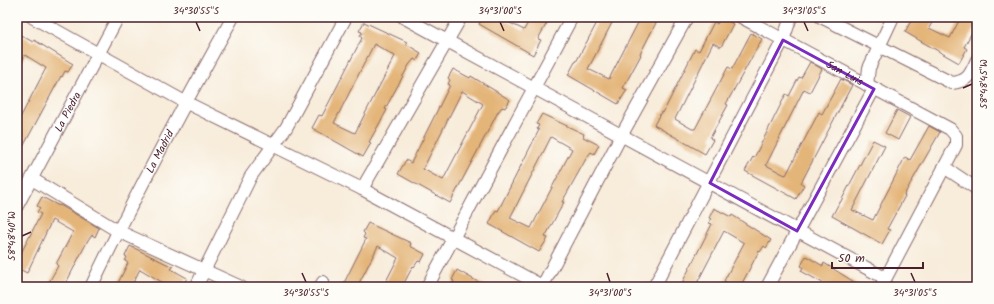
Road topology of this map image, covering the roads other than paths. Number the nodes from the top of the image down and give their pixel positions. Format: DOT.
graph roads {
  1 [pos="32,17"];
  2 [pos="118,17"];
  3 [pos="233,17"];
  4 [pos="346,17"];
  5 [pos="403,17"];
  6 [pos="461,17"];
  7 [pos="572,17"];
  8 [pos="687,17"];
  9 [pos="741,17"];
  10 [pos="791,17"];
  11 [pos="821,17"];
  12 [pos="893,17"];
  13 [pos="783,40"];
  14 [pos="447,41"];
  15 [pos="878,47"];
  16 [pos="98,53"];
  17 [pos="977,60"];
  18 [pos="533,87"];
  19 [pos="871,87"];
  20 [pos="185,102"];
  21 [pos="621,136"];
  22 [pos="273,145"];
  23 [pos="944,167"];
  24 [pos="32,179"];
  25 [pos="710,183"];
  26 [pos="977,189"];
  27 [pos="362,190"];
  28 [pos="17,206"];
  29 [pos="118,231"];
  30 [pos="797,231"];
  31 [pos="453,240"];
  32 [pos="205,270"];
  33 [pos="883,283"];
  34 [pos="91,287"];
  35 [pos="196,287"];
  36 [pos="240,287"];
  37 [pos="427,287"];
  38 [pos="543,287"];
  39 [pos="654,287"];
  40 [pos="767,287"];
  1 -- 16 [label="street"];
  2 -- 16 [label="street, La Piedra"];
  3 -- 20 [label="street, La Madrid"];
  4 -- 22 [label="street"];
  5 -- 14 [label="street"];
  6 -- 14 [label="street"];
  7 -- 18 [label="street"];
  8 -- 21 [label="street"];
  9 -- 13 [label="street, San Luis"];
  10 -- 13 [label="street"];
  11 -- 15 [label="street"];
  12 -- 15 [label="street"];
  13 -- 19 [label="street, San Luis"];
  13 -- 25 [label="street"];
  14 -- 18 [label="street"];
  14 -- 27 [label="street"];
  15 -- 17 [label="street"];
  15 -- 19 [label="street"];
  16 -- 20 [label="street"];
  16 -- 24 [label="street, La Piedra"];
  18 -- 21 [label="street"];
  18 -- 31 [label="street"];
  19 -- 23 [label="street, San Luis"];
  19 -- 30 [label="street"];
  20 -- 22 [label="street"];
  20 -- 29 [label="street, La Madrid"];
  21 -- 25 [label="street"];
  21 -- 38 [label="street"];
  22 -- 27 [label="street"];
  22 -- 32 [label="street"];
  23 -- 26 [label="street"];
  23 -- 33 [label="street"];
  24 -- 28 [label="street, La Piedra"];
  24 -- 29 [label="street"];
  25 -- 30 [label="street"];
  25 -- 39 [label="street"];
  27 -- 31 [label="street"];
  29 -- 32 [label="street"];
  29 -- 34 [label="street, La Madrid"];
  30 -- 33 [label="street"];
  30 -- 40 [label="street"];
  31 -- 37 [label="street"];
  31 -- 38 [label="street"];
  32 -- 35 [label="street"];
  32 -- 36 [label="street"];
}
